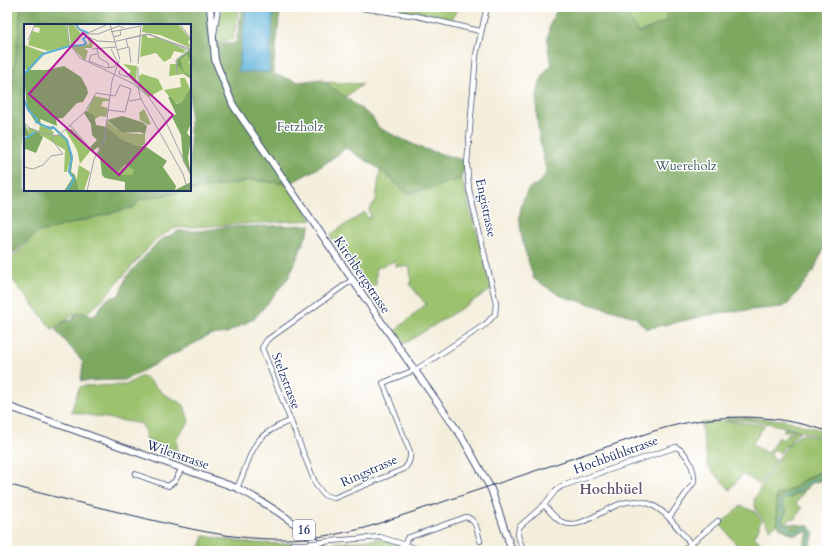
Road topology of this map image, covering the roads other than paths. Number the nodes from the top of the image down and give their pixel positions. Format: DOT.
graph roads {
  1 [pos="210,7"];
  2 [pos="218,7"];
  3 [pos="354,7"];
  4 [pos="487,7"];
  5 [pos="480,31"];
  6 [pos="212,42"];
  7 [pos="352,280"];
  8 [pos="414,370"];
  9 [pos="7,406"];
  10 [pos="290,421"];
  11 [pos="182,468"];
  12 [pos="135,474"];
  13 [pos="237,488"];
  14 [pos="544,505"];
  15 [pos="669,518"];
  16 [pos="718,521"];
  17 [pos="480,541"];
  18 [pos="292,544"];
  19 [pos="405,544"];
  20 [pos="691,544"];
  21 [pos="326,551"];
  22 [pos="425,551"];
  23 [pos="512,551"];
  24 [pos="523,551"];
  25 [pos="682,551"];
  1 -- 6 [label="main road, Kirchbergstrasse"];
  2 -- 6 [label="street"];
  3 -- 5 [label="street"];
  4 -- 5 [label="street, Engistrasse"];
  5 -- 8 [label="street, Engistrasse"];
  6 -- 7 [label="main road, Kirchbergstrasse"];
  7 -- 8 [label="main road, Kirchbergstrasse"];
  7 -- 10 [label="street, Stelzstrasse"];
  8 -- 10 [label="street, Ringstrasse"];
  8 -- 23 [label="main road, Kirchbergstrasse"];
  9 -- 11 [label="main road, Wilerstrasse / 16"];
  10 -- 13 [label="street, Stelzstrasse"];
  11 -- 12 [label="street"];
  11 -- 13 [label="main road, Wilerstrasse / 16"];
  13 -- 21 [label="main road, Wilerstrasse / 16"];
  14 -- 15 [label="street"];
  14 -- 15 [label="street, Hochbühlstrasse"];
  14 -- 24 [label="street, Hochbühlstrasse"];
  15 -- 20 [label="street"];
  16 -- 20 [label="street"];
  17 -- 19 [label="street"];
  18 -- 19 [label="street, bridge"];
  19 -- 22 [label="street"];
  20 -- 25 [label="street"];
}
